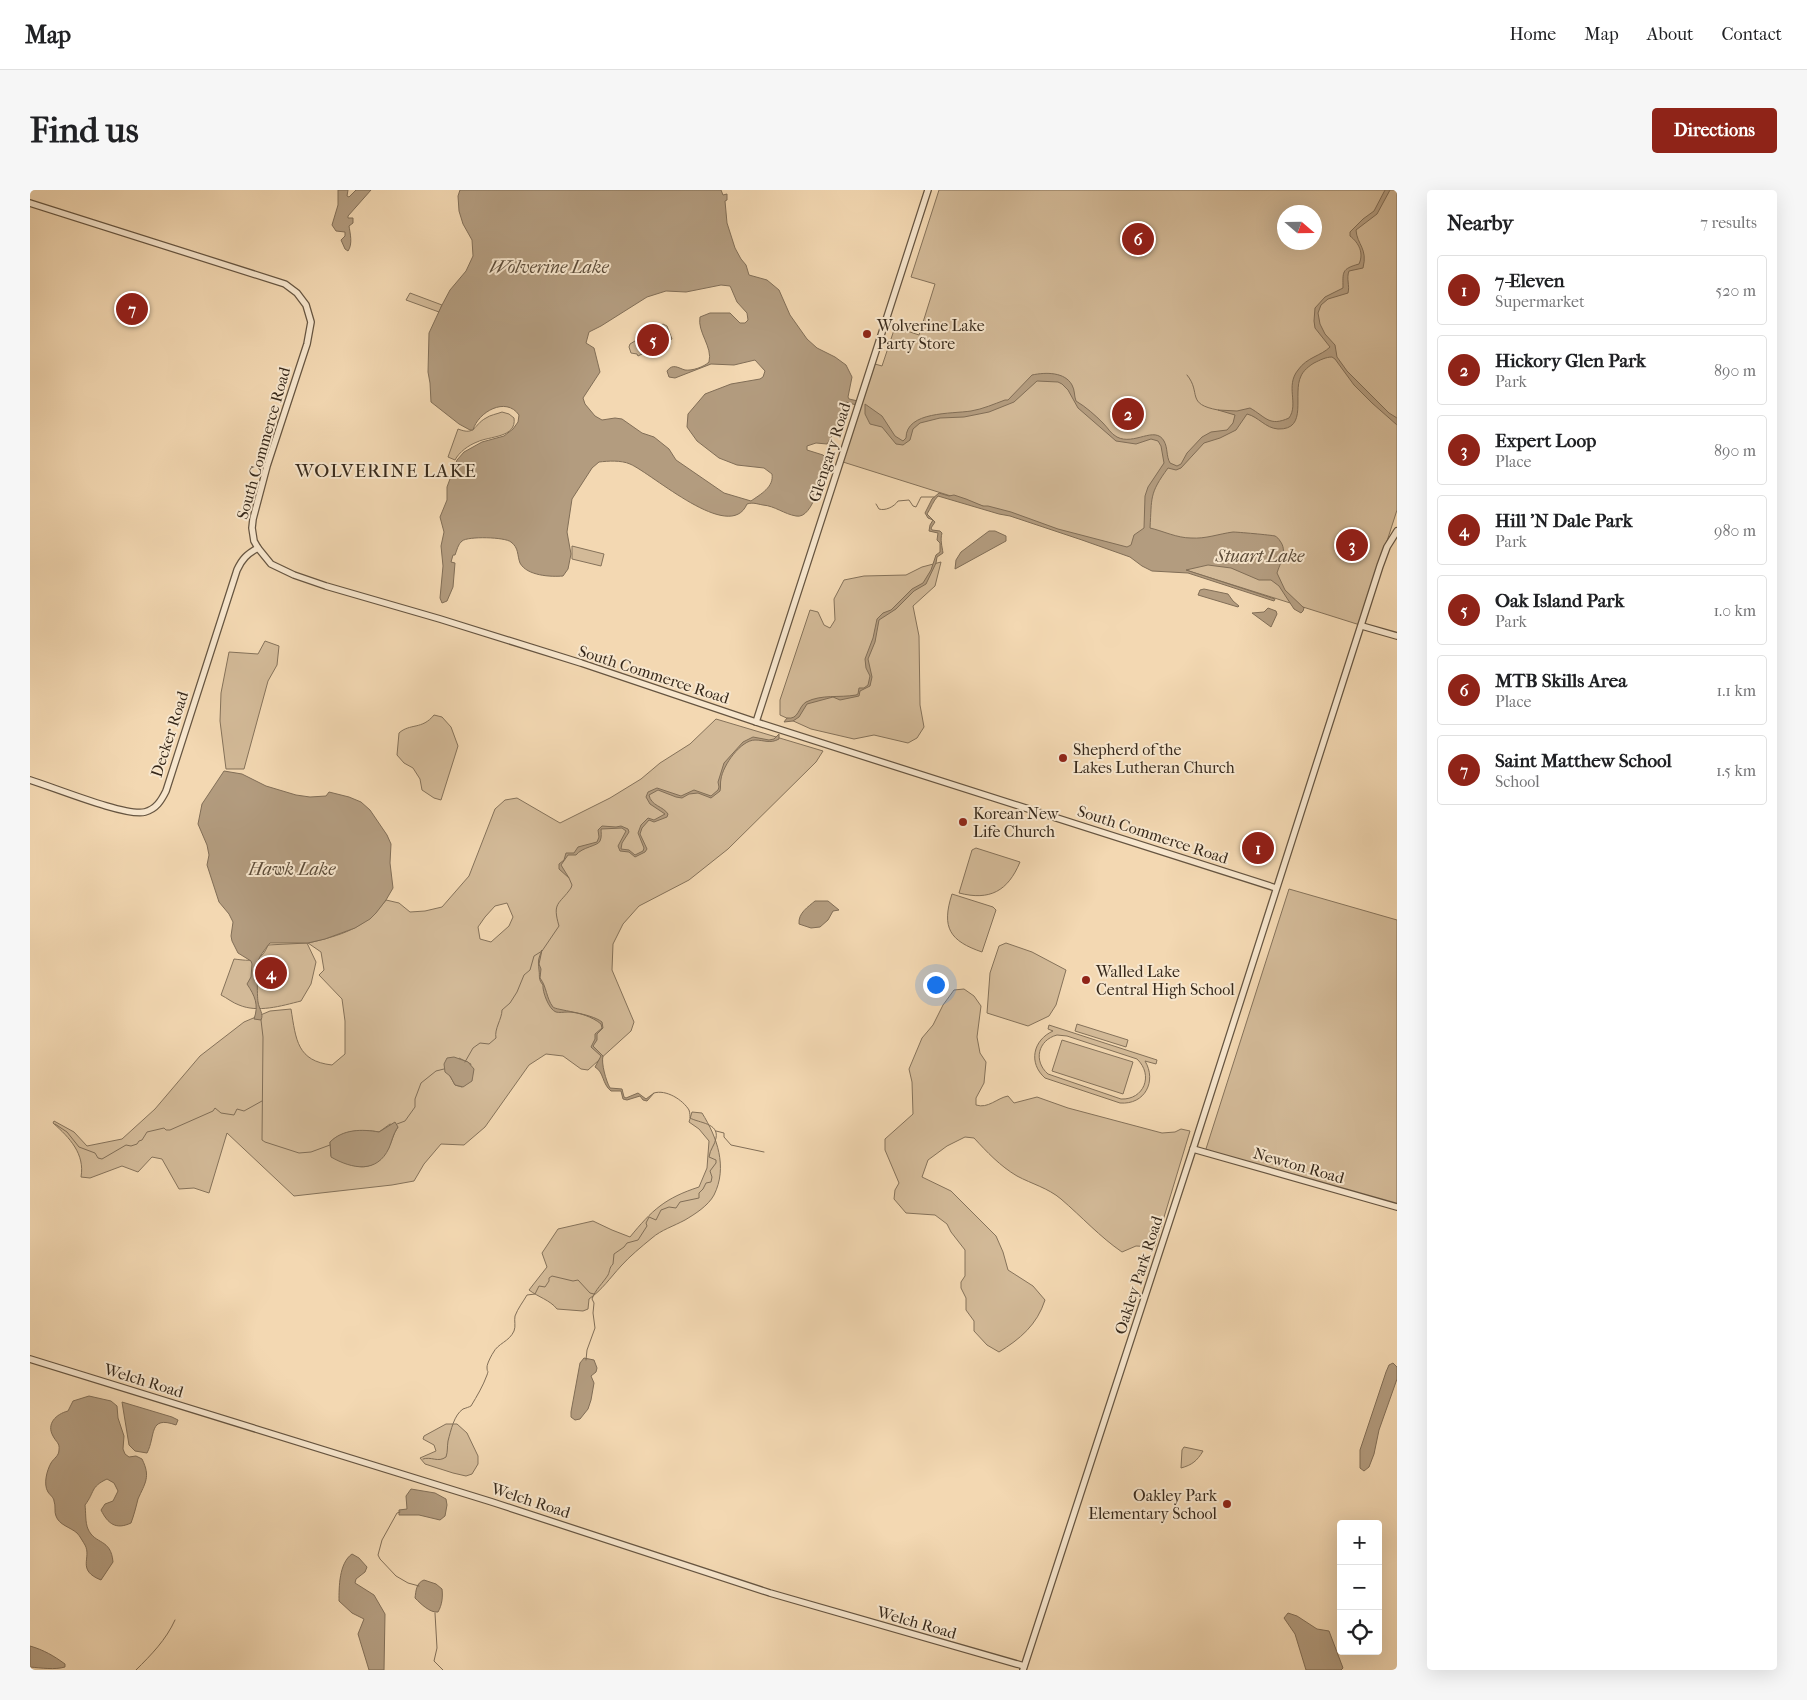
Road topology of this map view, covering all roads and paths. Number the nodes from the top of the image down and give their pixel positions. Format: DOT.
graph roads {
  1 [pos="928,190"];
  2 [pos="30,203"];
  3 [pos="1397,531"];
  4 [pos="258,548"];
  5 [pos="1362,626"];
  6 [pos="1397,636"];
  7 [pos="756,722"];
  8 [pos="30,780"];
  9 [pos="1276,888"];
  10 [pos="1193,1149"];
  11 [pos="1397,1207"];
  12 [pos="30,1359"];
  13 [pos="1023,1668"];
  1 -- 7 [label="street, Glengary Road"];
  2 -- 4 [label="street, South Commerce Road"];
  3 -- 5 [label="street"];
  4 -- 7 [label="street, South Commerce Road"];
  4 -- 8 [label="street, Decker Road"];
  5 -- 6 [label="street"];
  5 -- 9 [label="street"];
  7 -- 9 [label="street, South Commerce Road"];
  9 -- 10 [label="street, Oakley Park Road"];
  10 -- 11 [label="street, Newton Road"];
  10 -- 13 [label="street, Oakley Park Road"];
  12 -- 13 [label="street, Welch Road"];
}
